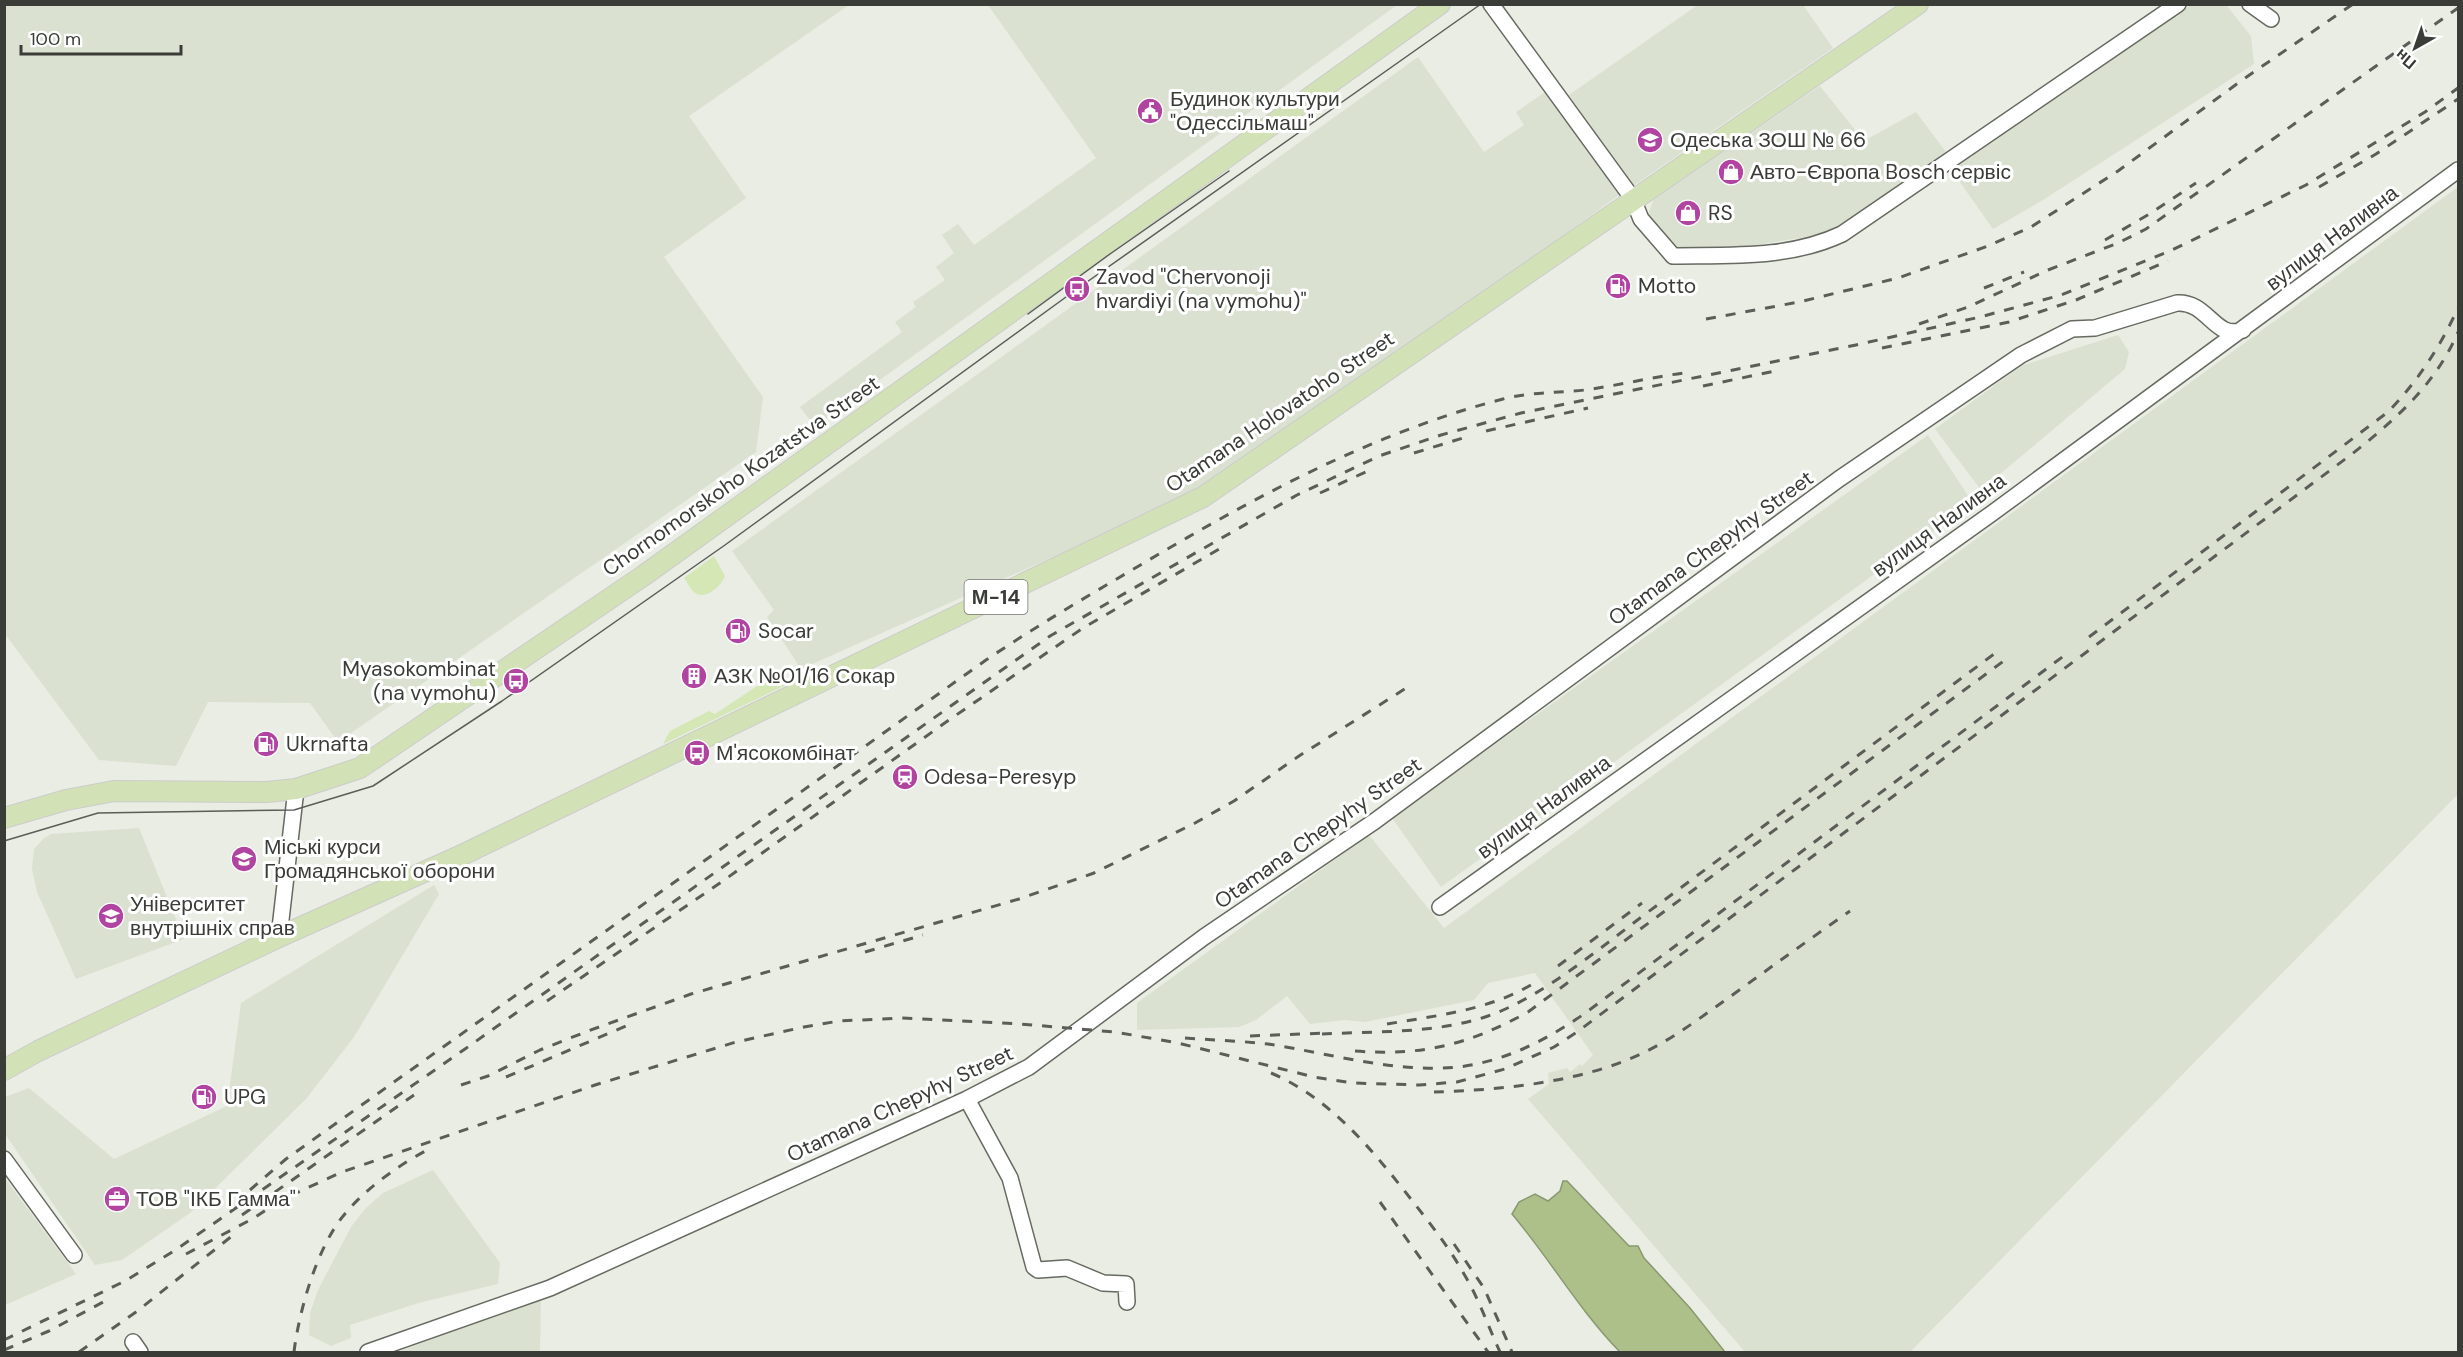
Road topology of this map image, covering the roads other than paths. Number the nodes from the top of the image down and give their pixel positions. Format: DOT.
graph roads {
  1 [pos="1440,4"];
  2 [pos="1491,4"];
  3 [pos="1918,4"];
  4 [pos="2178,4"];
  5 [pos="2250,4"];
  6 [pos="2271,20"];
  7 [pos="2458,170"];
  8 [pos="1633,199"];
  9 [pos="2243,330"];
  10 [pos="296,789"];
  11 [pos="4,818"];
  12 [pos="1440,907"];
  13 [pos="279,937"];
  14 [pos="4,1070"];
  15 [pos="967,1099"];
  16 [pos="4,1159"];
  17 [pos="74,1255"];
  18 [pos="1127,1302"];
  19 [pos="368,1353"];
  1 -- 10 [label="main road, Chornomorskoho Kozatstva Street"];
  2 -- 8 [label="street"];
  3 -- 8 [label="main road, Otamana Holovatoho Street / М-14"];
  4 -- 8 [label="street"];
  5 -- 6 [label="street"];
  7 -- 9 [label="street, вулиця Наливна"];
  8 -- 13 [label="main road, Otamana Holovatoho Street / М-14"];
  9 -- 12 [label="street, вулиця Наливна"];
  9 -- 15 [label="street, Otamana Chepyhy Street"];
  10 -- 11 [label="main road, Chornomorskoho Kozatstva Street"];
  10 -- 13 [label="street"];
  13 -- 14 [label="main road, Otamana Holovatoho Street / М-14"];
  15 -- 18 [label="street"];
  15 -- 19 [label="street, Otamana Chepyhy Street"];
  16 -- 17 [label="street"];
}
